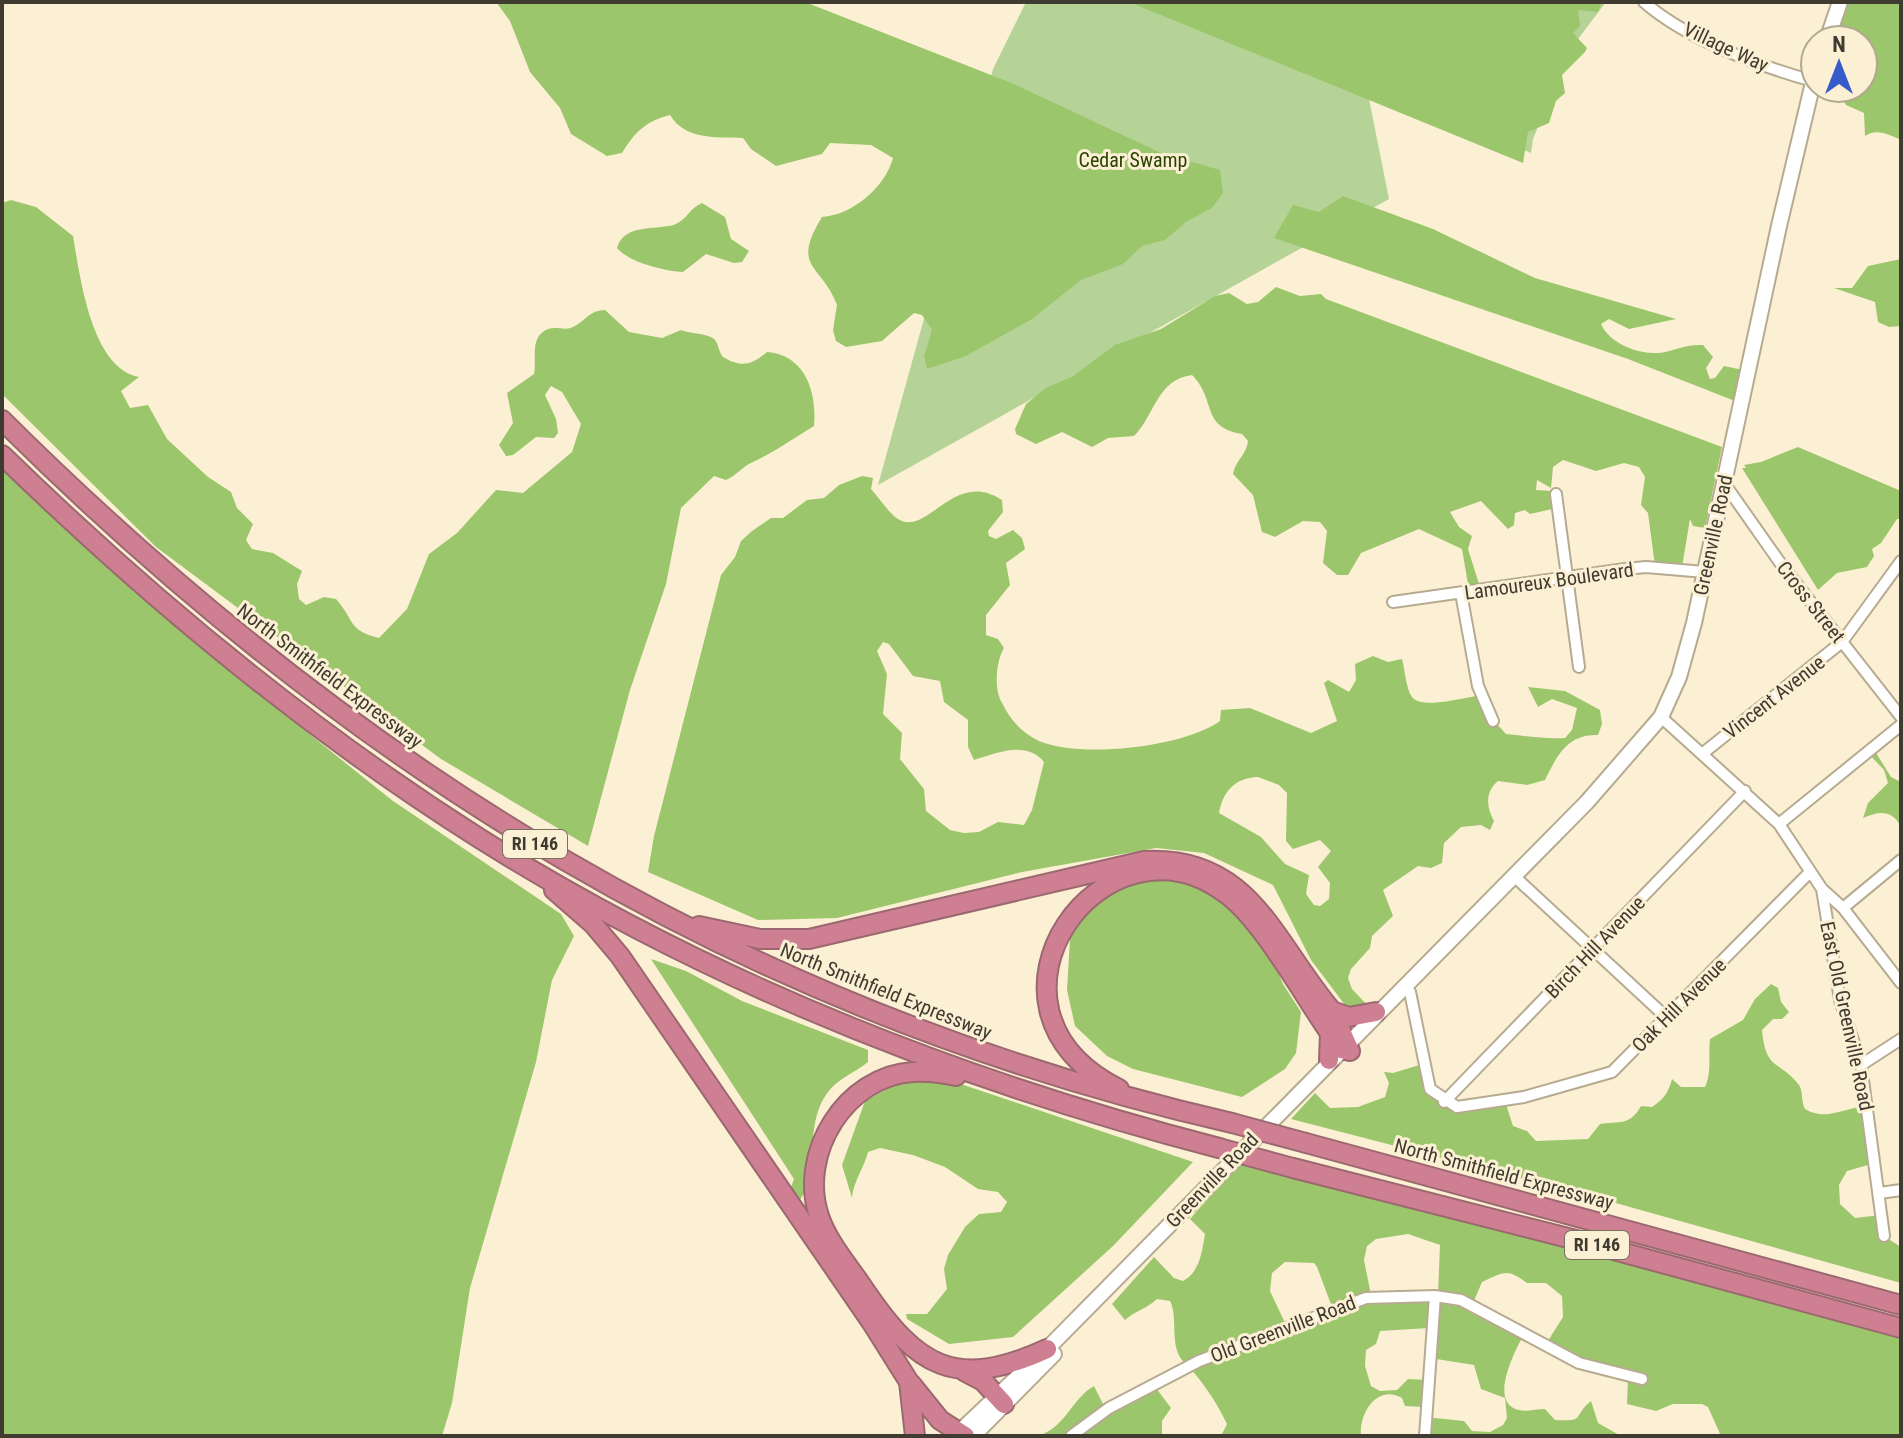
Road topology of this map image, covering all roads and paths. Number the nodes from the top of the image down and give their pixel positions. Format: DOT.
graph roads {
  1 [pos="1644,2"];
  2 [pos="1840,2"];
  3 [pos="1832,24"];
  4 [pos="1799,75"];
  5 [pos="1808,104"];
  6 [pos="2,420"];
  7 [pos="2,455"];
  8 [pos="1724,483"];
  9 [pos="1556,494"];
  10 [pos="1901,561"];
  11 [pos="1705,572"];
  12 [pos="1566,577"];
  13 [pos="1461,593"];
  14 [pos="1393,602"];
  15 [pos="1842,642"];
  16 [pos="1579,667"];
  17 [pos="1661,717"];
  18 [pos="1901,717"];
  19 [pos="1493,721"];
  20 [pos="1901,725"];
  21 [pos="1702,754"];
  22 [pos="1745,791"];
  23 [pos="1779,824"];
  24 [pos="1901,860"];
  25 [pos="521,863"];
  26 [pos="1810,872"];
  27 [pos="1514,876"];
  28 [pos="1822,889"];
  29 [pos="1843,908"];
  30 [pos="678,922"];
  31 [pos="1468,923"];
  32 [pos="1594,949"];
  33 [pos="1901,983"];
  34 [pos="1410,992"];
  35 [pos="1332,1011"];
  36 [pos="1376,1012"];
  37 [pos="1667,1018"];
  38 [pos="1901,1039"];
  39 [pos="1342,1050"];
  40 [pos="1861,1065"];
  41 [pos="1009,1087"];
  42 [pos="1444,1102"];
  43 [pos="1162,1107"];
  44 [pos="1901,1190"];
  45 [pos="1880,1193"];
  46 [pos="1884,1236"];
  47 [pos="1435,1296"];
  48 [pos="1901,1305"];
  49 [pos="1901,1328"];
  50 [pos="1047,1349"];
  51 [pos="958,1369"];
  52 [pos="1642,1379"];
  53 [pos="909,1382"];
  54 [pos="999,1400"];
  55 [pos="963,1435"];
  56 [pos="915,1436"];
  57 [pos="1071,1436"];
  58 [pos="1425,1436"];
  1 -- 4 [label="street, Village Way"];
  2 -- 3 [label="main road"];
  5 -- 8 [label="main road, Greenville Road"];
  6 -- 30 [label="highway, North Smithfield Expressway / RI 146"];
  7 -- 25 [label="highway, RI 146"];
  8 -- 11 [label="main road, Greenville Road"];
  8 -- 15 [label="street, Cross Street"];
  9 -- 12 [label="street"];
  10 -- 15 [label="street, Vincent Avenue"];
  11 -- 12 [label="street, Lamoureux Boulevard"];
  11 -- 17 [label="main road, Greenville Road"];
  12 -- 13 [label="street, Lamoureux Boulevard"];
  12 -- 16 [label="street"];
  13 -- 14 [label="street, Lamoureux Boulevard"];
  13 -- 19 [label="street"];
  15 -- 18 [label="street, Cross Street"];
  15 -- 21 [label="street, Vincent Avenue"];
  17 -- 21 [label="street, East Old Greenville Road"];
  17 -- 27 [label="main road, Greenville Road"];
  20 -- 23 [label="street"];
  21 -- 22 [label="street, East Old Greenville Road"];
  22 -- 23 [label="street, East Old Greenville Road"];
  22 -- 32 [label="street, Birch Hill Avenue"];
  23 -- 26 [label="street, East Old Greenville Road"];
  24 -- 29 [label="street"];
  25 -- 41 [label="highway, RI 146"];
  25 -- 53 [label="highway"];
  26 -- 28 [label="street, East Old Greenville Road"];
  26 -- 37 [label="street, Oak Hill Avenue"];
  27 -- 31 [label="main road, Greenville Road"];
  27 -- 32 [label="street"];
  28 -- 29 [label="street"];
  28 -- 40 [label="street, East Old Greenville Road"];
  29 -- 33 [label="street"];
  30 -- 35 [label="highway"];
  30 -- 43 [label="highway, North Smithfield Expressway / RI 146"];
  31 -- 34 [label="main road, Greenville Road"];
  31 -- 36 [label="main road, Greenville Road"];
  32 -- 37 [label="street"];
  32 -- 42 [label="street, Birch Hill Avenue"];
  34 -- 39 [label="main road, Greenville Road"];
  34 -- 42 [label="street"];
  35 -- 36 [label="highway"];
  35 -- 39 [label="highway"];
  36 -- 39 [label="main road, Greenville Road"];
  37 -- 42 [label="street, Oak Hill Avenue"];
  38 -- 40 [label="street"];
  39 -- 43 [label="highway"];
  39 -- 50 [label="main road, Greenville Road"];
  39 -- 54 [label="main road, Greenville Road"];
  40 -- 45 [label="street, East Old Greenville Road"];
  41 -- 49 [label="highway, RI 146, bridge"];
  41 -- 51 [label="highway"];
  43 -- 48 [label="highway, North Smithfield Expressway / RI 146, bridge"];
  44 -- 45 [label="street"];
  45 -- 46 [label="street, East Old Greenville Road"];
  47 -- 52 [label="street, Old Greenville Road"];
  47 -- 57 [label="street, Old Greenville Road"];
  47 -- 58 [label="street"];
  50 -- 51 [label="highway"];
  50 -- 54 [label="main road, Greenville Road"];
  51 -- 54 [label="highway"];
  53 -- 55 [label="highway"];
  53 -- 56 [label="highway"];
  54 -- 55 [label="main road, Greenville Road"];
}
